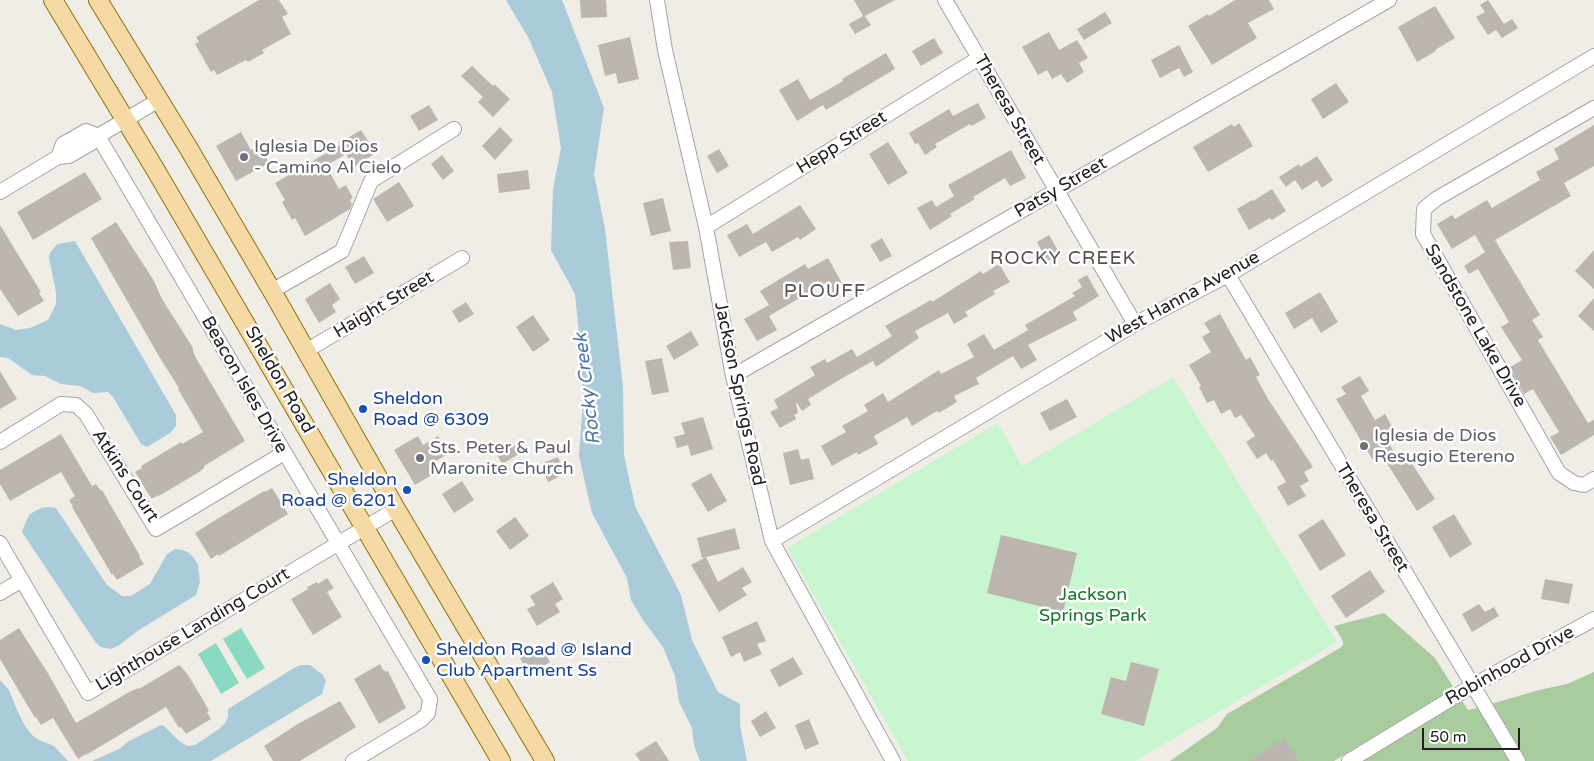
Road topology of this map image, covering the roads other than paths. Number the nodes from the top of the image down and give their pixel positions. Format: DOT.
graph roads {
  1 [pos="53,0"];
  2 [pos="98,0"];
  3 [pos="657,0"];
  4 [pos="945,0"];
  5 [pos="1389,0"];
  6 [pos="1594,56"];
  7 [pos="979,58"];
  8 [pos="159,100"];
  9 [pos="1594,108"];
  10 [pos="126,119"];
  11 [pos="454,129"];
  12 [pos="98,136"];
  13 [pos="1056,190"];
  14 [pos="0,192"];
  15 [pos="706,227"];
  16 [pos="462,258"];
  17 [pos="1228,275"];
  18 [pos="272,291"];
  19 [pos="1135,324"];
  20 [pos="306,352"];
  21 [pos="733,376"];
  22 [pos="0,442"];
  23 [pos="284,453"];
  24 [pos="1594,479"];
  25 [pos="396,509"];
  26 [pos="364,528"];
  27 [pos="772,542"];
  28 [pos="0,543"];
  29 [pos="338,544"];
  30 [pos="22,580"];
  31 [pos="0,593"];
  32 [pos="1594,619"];
  33 [pos="1472,686"];
  34 [pos="353,761"];
  35 [pos="501,761"];
  36 [pos="545,761"];
  37 [pos="893,761"];
  38 [pos="1349,761"];
  39 [pos="1518,761"];
  1 -- 10 [label="main road, Sheldon Road"];
  2 -- 8 [label="main road"];
  3 -- 15 [label="street, Jackson Springs Road"];
  4 -- 7 [label="street, Theresa Street"];
  5 -- 13 [label="street, Patsy Street"];
  6 -- 17 [label="street, West Hanna Avenue"];
  7 -- 13 [label="street, Theresa Street"];
  7 -- 15 [label="street, Hepp Street"];
  8 -- 10 [label="street"];
  8 -- 18 [label="main road"];
  9 -- 24 [label="street, Sandstone Lake Drive"];
  10 -- 12 [label="street"];
  10 -- 26 [label="main road, Sheldon Road"];
  11 -- 18 [label="street"];
  12 -- 14 [label="street"];
  12 -- 23 [label="street, Beacon Isles Drive"];
  13 -- 19 [label="street, Theresa Street"];
  13 -- 21 [label="street, Patsy Street"];
  15 -- 21 [label="street, Jackson Springs Road"];
  16 -- 20 [label="street, Haight Street"];
  17 -- 19 [label="street, West Hanna Avenue"];
  17 -- 33 [label="street, Theresa Street"];
  18 -- 20 [label="main road"];
  19 -- 27 [label="street, West Hanna Avenue"];
  20 -- 25 [label="main road"];
  21 -- 27 [label="street, Jackson Springs Road"];
  22 -- 23 [label="street, Atkins Court"];
  23 -- 29 [label="street, Beacon Isles Drive"];
  25 -- 26 [label="street, Lighthouse Landing Court"];
  25 -- 36 [label="main road"];
  26 -- 29 [label="street, Lighthouse Landing Court"];
  26 -- 35 [label="main road, Sheldon Road"];
  27 -- 37 [label="street, Jackson Springs Road"];
  28 -- 30 [label="street, Lighthouse Landing Court"];
  29 -- 30 [label="street, Lighthouse Landing Court"];
  29 -- 34 [label="street, Beacon Isles Drive"];
  30 -- 31 [label="street"];
  32 -- 33 [label="street, Robinhood Drive"];
  33 -- 38 [label="street, Robinhood Drive"];
  33 -- 39 [label="street, Theresa Street"];
}
